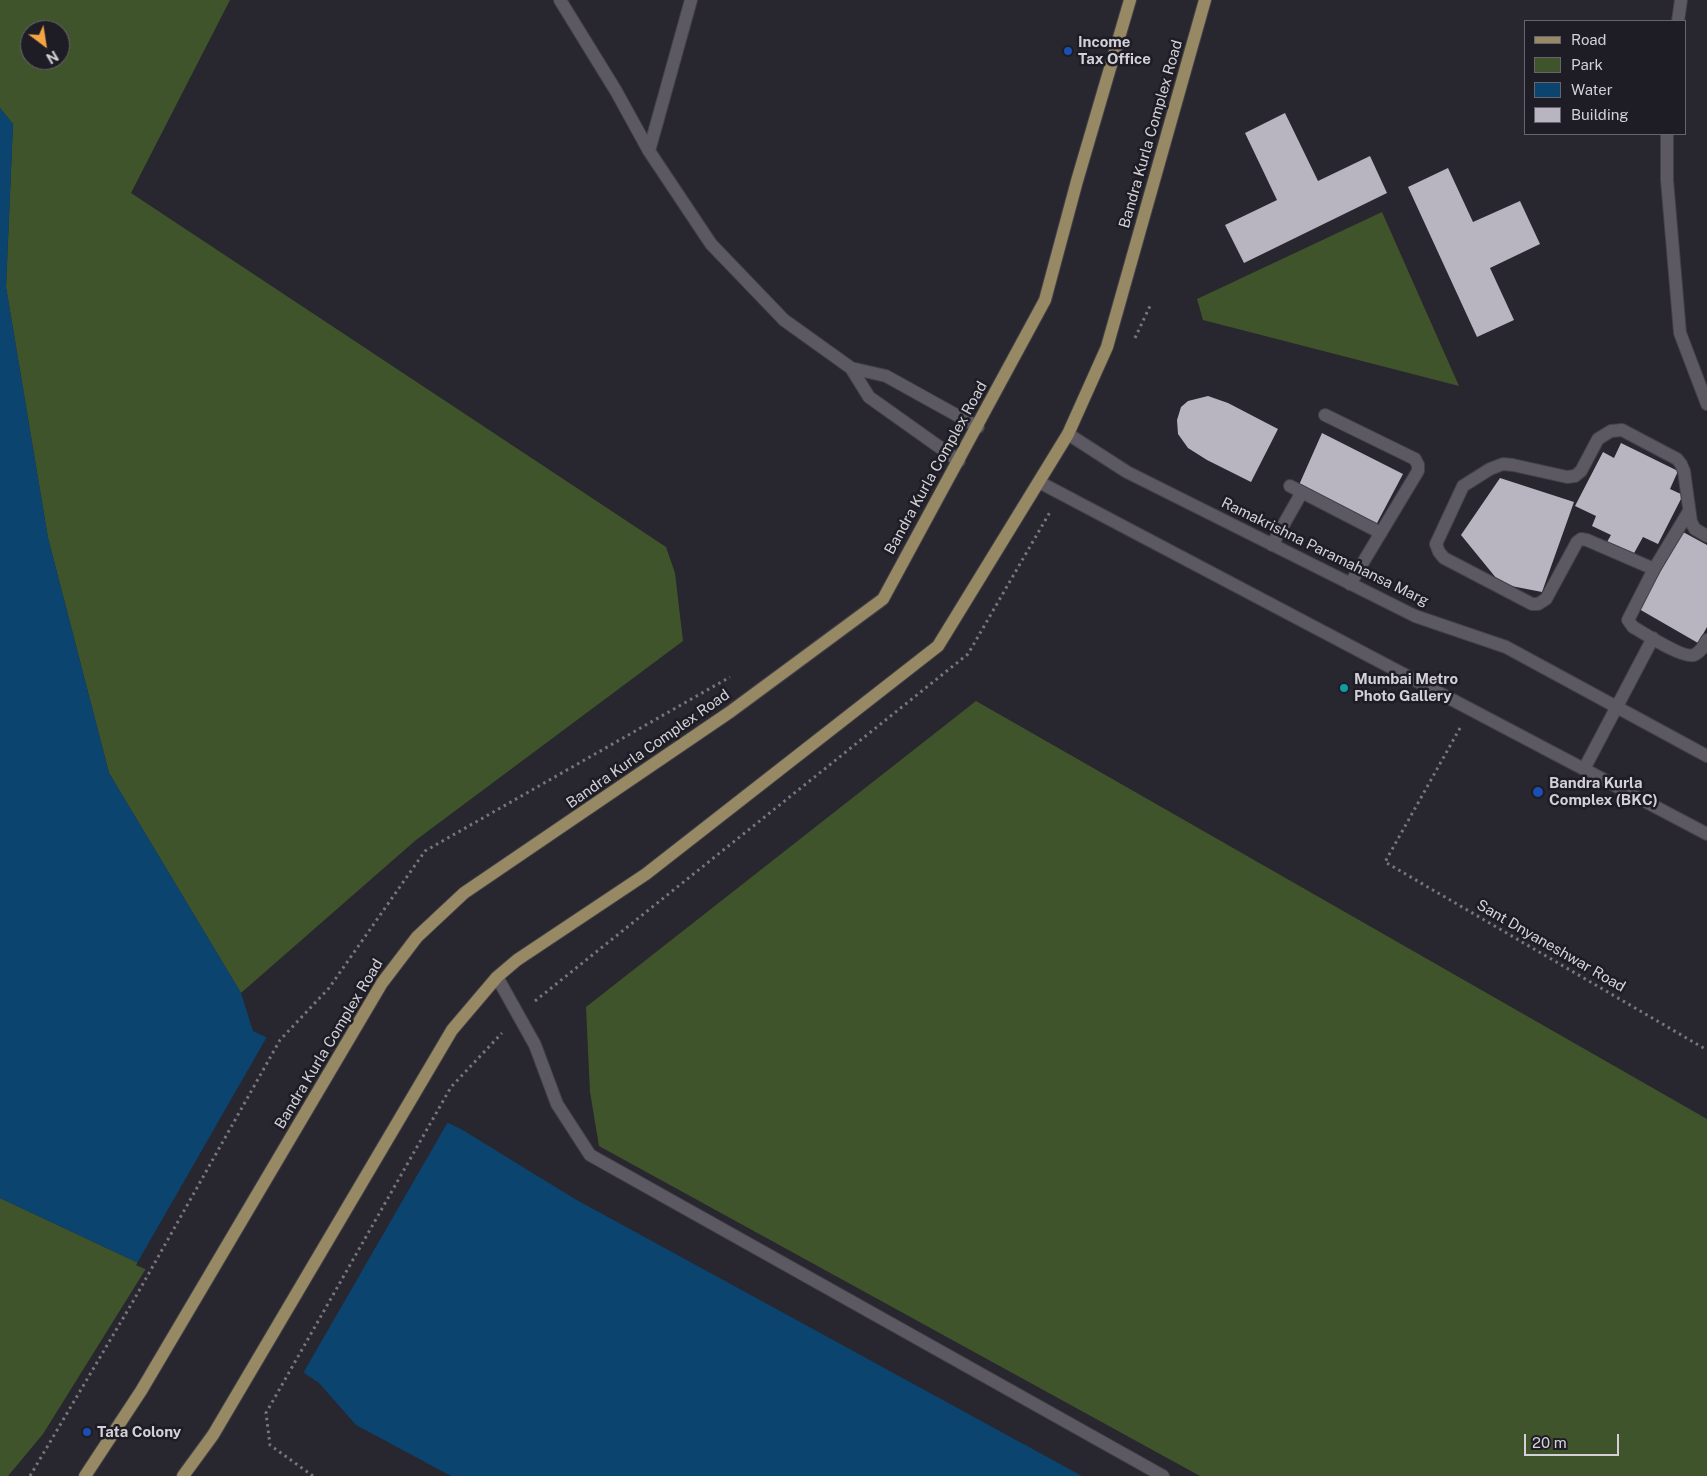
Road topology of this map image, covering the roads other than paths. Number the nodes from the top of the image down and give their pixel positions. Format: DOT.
graph roads {
  1 [pos="560,0"];
  2 [pos="691,0"];
  3 [pos="1130,0"];
  4 [pos="1205,0"];
  5 [pos="1681,0"];
  6 [pos="1678,20"];
  7 [pos="1667,135"];
  8 [pos="649,151"];
  9 [pos="851,368"];
  10 [pos="1707,404"];
  11 [pos="1325,415"];
  12 [pos="978,427"];
  13 [pos="1068,434"];
  14 [pos="959,461"];
  15 [pos="1039,482"];
  16 [pos="1689,511"];
  17 [pos="1382,533"];
  18 [pos="1707,536"];
  19 [pos="1272,544"];
  20 [pos="1654,569"];
  21 [pos="1350,584"];
  22 [pos="1653,638"];
  23 [pos="1707,640"];
  24 [pos="1616,708"];
  25 [pos="1707,756"];
  26 [pos="1584,769"];
  27 [pos="1707,834"];
  28 [pos="497,977"];
  29 [pos="85,1476"];
  30 [pos="183,1476"];
  31 [pos="1163,1476"];
  1 -- 8 [label="street"];
  2 -- 8 [label="street"];
  3 -- 12 [label="main road, Bandra Kurla Complex Road"];
  4 -- 13 [label="main road, Bandra Kurla Complex Road"];
  5 -- 6 [label="street"];
  7 -- 10 [label="street"];
  8 -- 9 [label="street"];
  9 -- 12 [label="street"];
  9 -- 14 [label="street"];
  11 -- 17 [label="street"];
  12 -- 14 [label="main road, Bandra Kurla Complex Road"];
  13 -- 15 [label="main road, Bandra Kurla Complex Road"];
  13 -- 19 [label="street, Ramakrishna Paramahansa Marg"];
  14 -- 29 [label="main road, Bandra Kurla Complex Road"];
  15 -- 26 [label="street"];
  15 -- 28 [label="main road, Bandra Kurla Complex Road"];
  16 -- 18 [label="street"];
  16 -- 20 [label="street"];
  16 -- 20 [label="street"];
  17 -- 19 [label="street"];
  17 -- 21 [label="street"];
  19 -- 21 [label="street, Ramakrishna Paramahansa Marg"];
  20 -- 22 [label="street"];
  21 -- 24 [label="street, Ramakrishna Paramahansa Marg"];
  22 -- 23 [label="street"];
  22 -- 24 [label="street"];
  24 -- 25 [label="street, Ramakrishna Paramahansa Marg"];
  24 -- 26 [label="street"];
  26 -- 27 [label="street"];
  28 -- 30 [label="main road, Bandra Kurla Complex Road"];
  28 -- 31 [label="street"];
}
